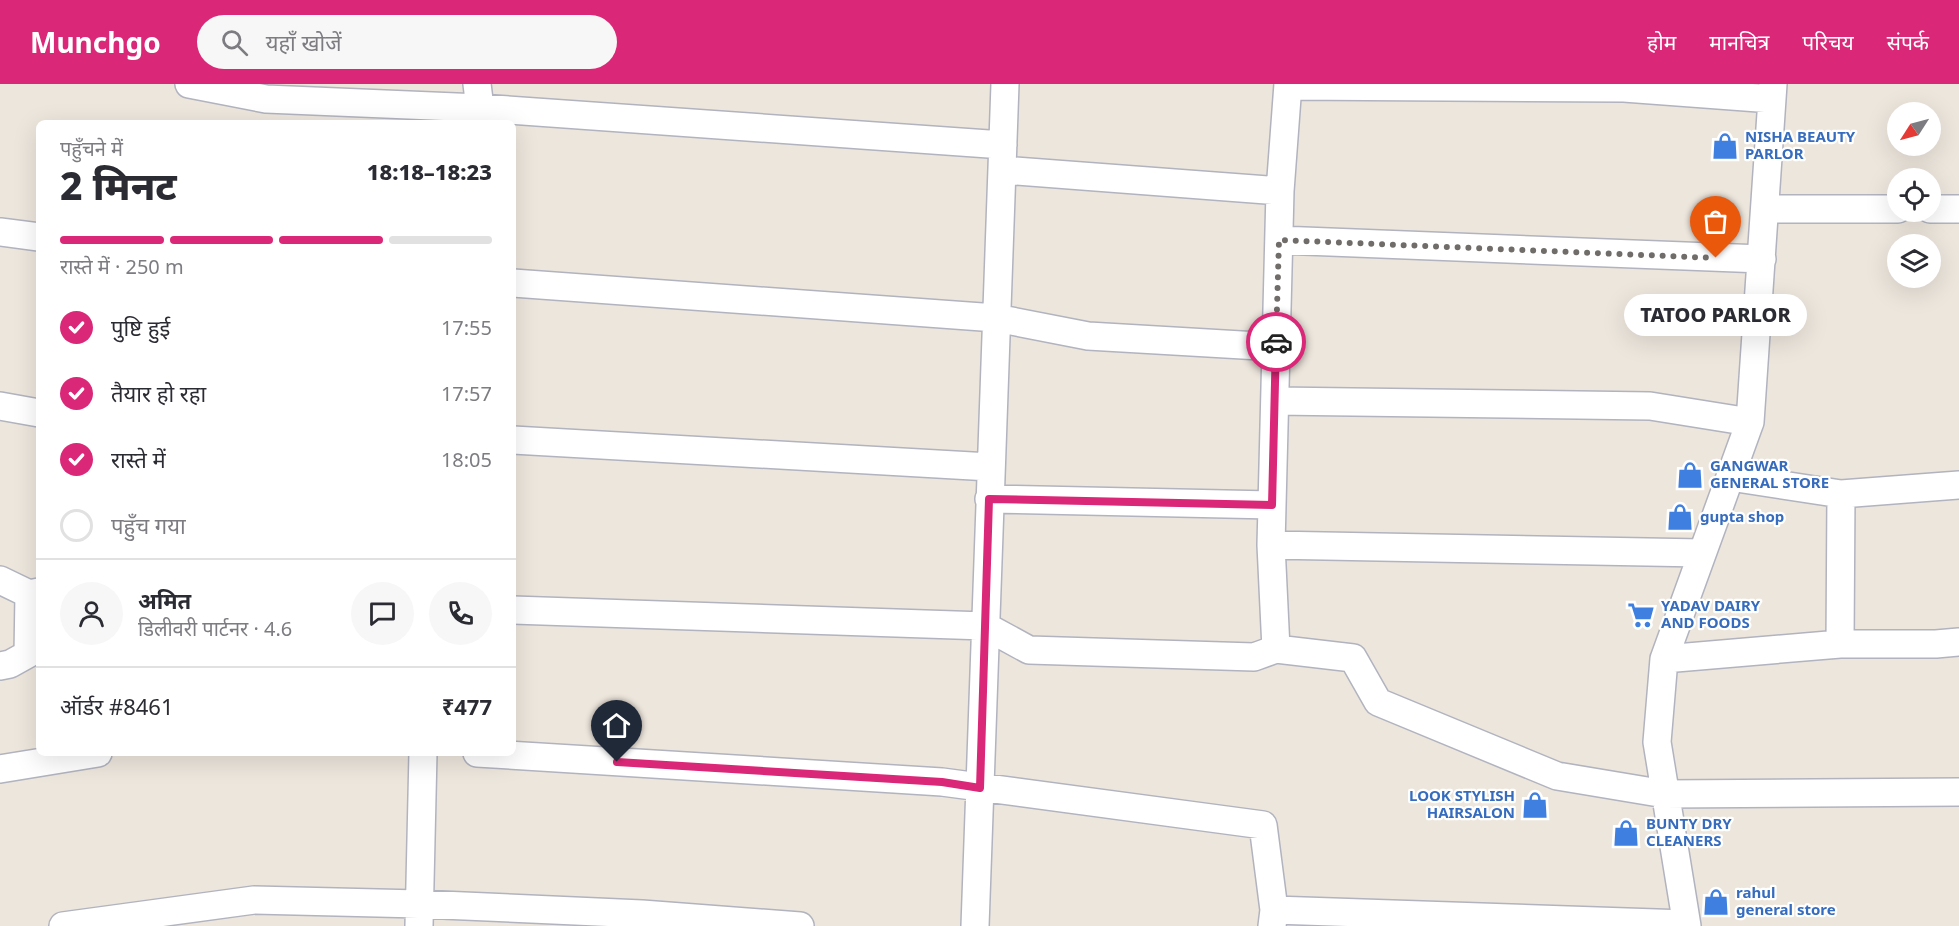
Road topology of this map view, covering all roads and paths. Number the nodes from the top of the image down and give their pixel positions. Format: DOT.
graph roads {
  1 [pos="189,84"];
  2 [pos="1005,84"];
  3 [pos="1288,85"];
  4 [pos="1624,86"];
  5 [pos="1773,92"];
  6 [pos="479,105"];
  7 [pos="1002,158"];
  8 [pos="1280,191"];
  9 [pos="1765,209"];
  10 [pos="1887,209"];
  11 [pos="1941,209"];
  12 [pos="1959,210"];
  13 [pos="0,232"];
  14 [pos="36,237"];
  15 [pos="1279,240"];
  16 [pos="1762,260"];
  17 [pos="516,283"];
  18 [pos="996,318"];
  19 [pos="1276,347"];
  20 [pos="1275,401"];
  21 [pos="0,406"];
  22 [pos="36,412"];
  23 [pos="1750,422"];
  24 [pos="516,440"];
  25 [pos="990,467"];
  26 [pos="1730,477"];
  27 [pos="1959,485"];
  28 [pos="1841,494"];
  29 [pos="989,499"];
  30 [pos="1272,505"];
  31 [pos="1271,545"];
  32 [pos="1702,553"];
  33 [pos="0,580"];
  34 [pos="34,593"];
  35 [pos="516,610"];
  36 [pos="985,626"];
  37 [pos="1959,642"];
  38 [pos="1840,644"];
  39 [pos="1276,649"];
  40 [pos="1664,659"];
  41 [pos="0,666"];
  42 [pos="516,755"];
  43 [pos="80,756"];
  44 [pos="423,756"];
  45 [pos="0,769"];
  46 [pos="980,788"];
  47 [pos="1959,792"];
  48 [pos="1665,794"];
  49 [pos="419,915"];
  50 [pos="1273,918"];
  51 [pos="1687,925"];
  52 [pos="63,926"];
  53 [pos="800,926"];
  54 [pos="975,926"];
  1 -- 6 [label="street"];
  2 -- 7 [label="street"];
  3 -- 4 [label="street"];
  3 -- 8 [label="street"];
  4 -- 5 [label="street"];
  5 -- 9 [label="street"];
  6 -- 7 [label="street"];
  7 -- 8 [label="street"];
  7 -- 18 [label="street"];
  8 -- 15 [label="street"];
  9 -- 10 [label="street"];
  9 -- 16 [label="street"];
  11 -- 12 [label="street"];
  13 -- 14 [label="street"];
  15 -- 16 [label="street"];
  15 -- 19 [label="street"];
  16 -- 23 [label="street"];
  17 -- 18 [label="street"];
  18 -- 19 [label="street"];
  18 -- 25 [label="street"];
  19 -- 20 [label="street"];
  20 -- 23 [label="street"];
  20 -- 30 [label="street"];
  21 -- 22 [label="street"];
  23 -- 26 [label="street"];
  24 -- 25 [label="street"];
  25 -- 29 [label="street"];
  26 -- 28 [label="street"];
  26 -- 32 [label="street"];
  27 -- 28 [label="street"];
  28 -- 38 [label="street"];
  29 -- 30 [label="street"];
  29 -- 36 [label="street"];
  30 -- 31 [label="street"];
  31 -- 32 [label="street"];
  31 -- 39 [label="street"];
  32 -- 40 [label="street"];
  33 -- 34 [label="street"];
  34 -- 41 [label="street"];
  35 -- 36 [label="street"];
  36 -- 39 [label="street"];
  36 -- 46 [label="street"];
  37 -- 38 [label="street"];
  38 -- 40 [label="street"];
  39 -- 48 [label="street"];
  40 -- 48 [label="street"];
  42 -- 46 [label="street"];
  43 -- 45 [label="street"];
  44 -- 49 [label="street"];
  46 -- 50 [label="street"];
  46 -- 54 [label="street"];
  47 -- 48 [label="street"];
  48 -- 51 [label="street"];
  49 -- 52 [label="street"];
  49 -- 53 [label="street"];
  50 -- 51 [label="street"];
}
